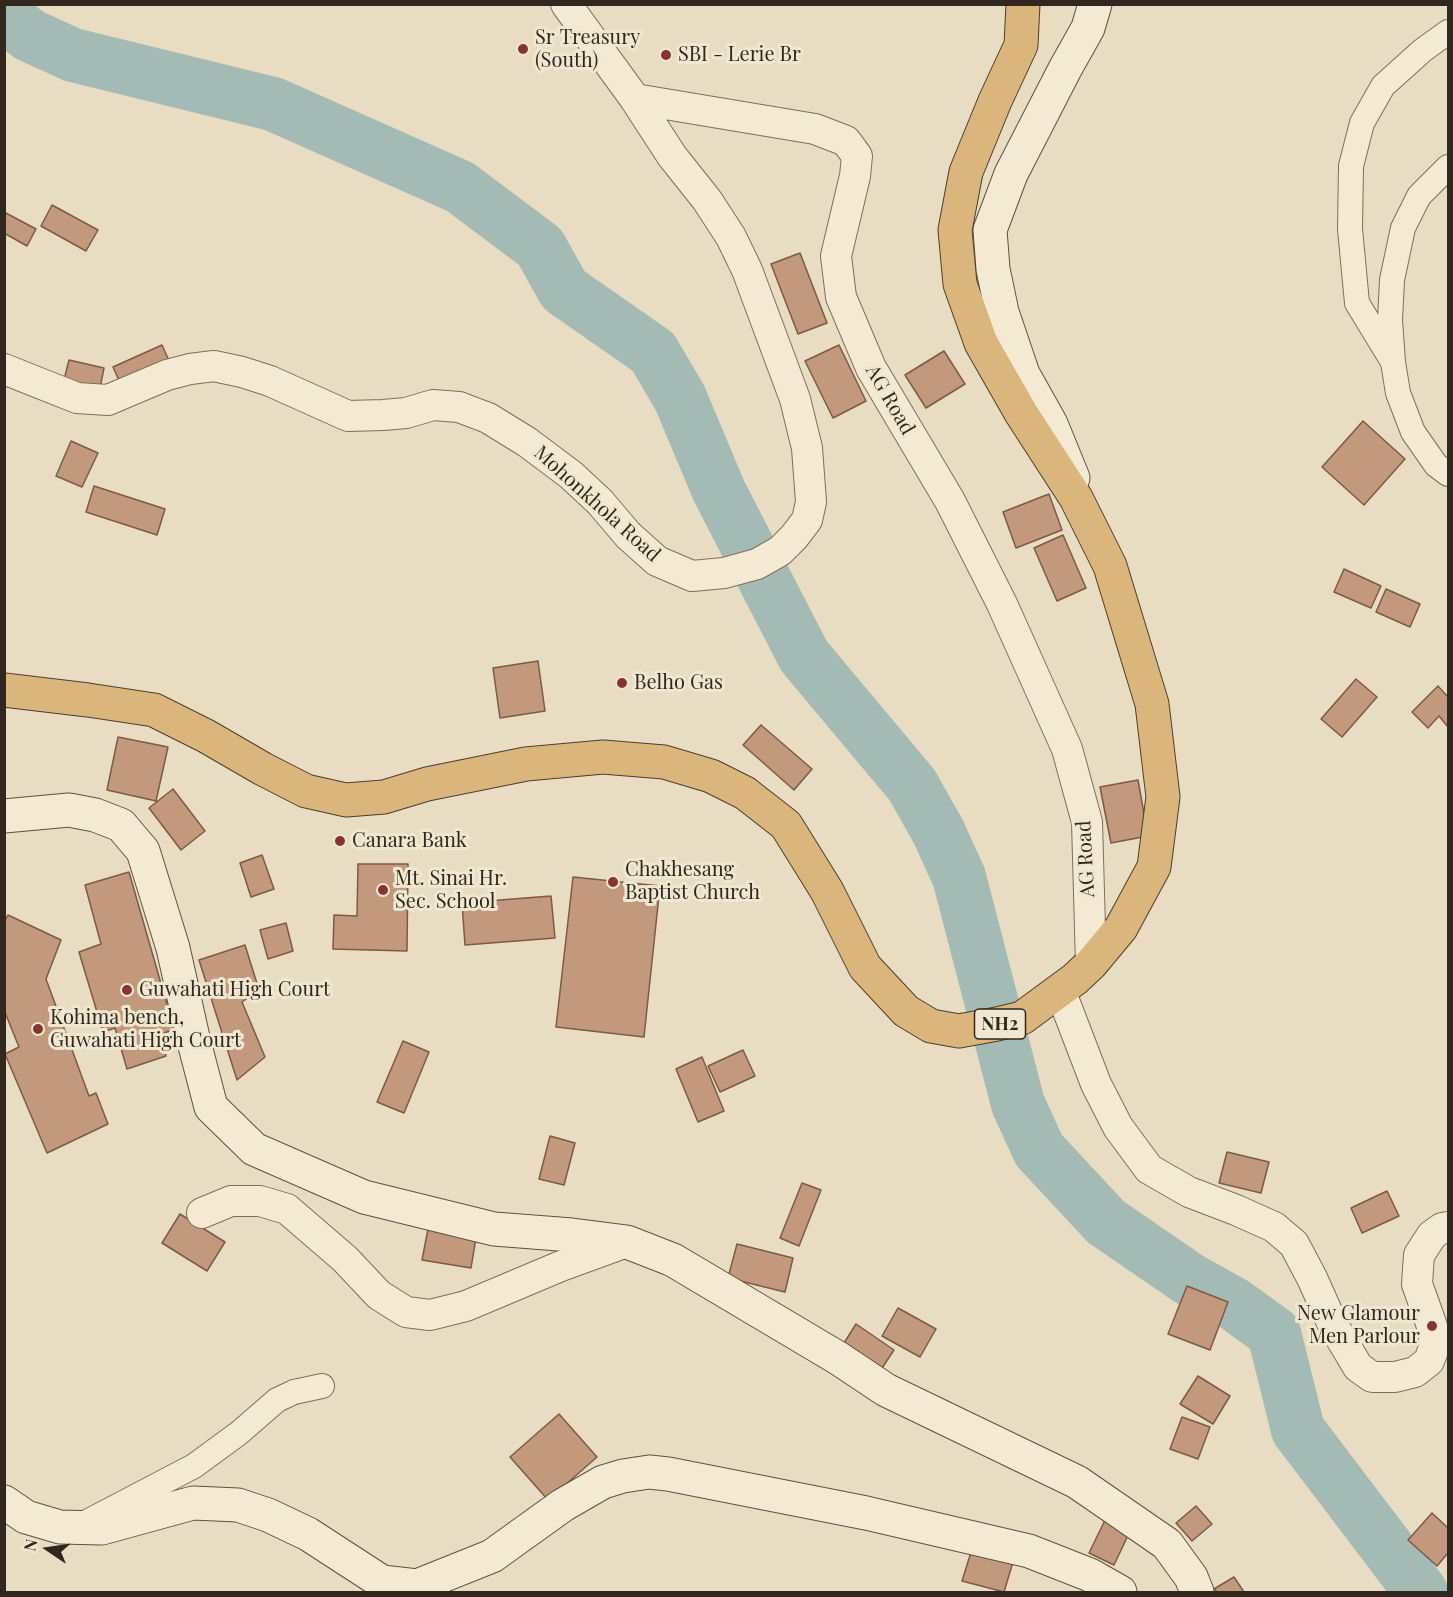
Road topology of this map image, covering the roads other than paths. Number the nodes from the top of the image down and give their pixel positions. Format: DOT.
graph roads {
  1 [pos="566,4"];
  2 [pos="1023,4"];
  3 [pos="1095,4"];
  4 [pos="1449,32"];
  5 [pos="635,99"];
  6 [pos="1449,166"];
  7 [pos="1392,362"];
  8 [pos="4,369"];
  9 [pos="1449,474"];
  10 [pos="1110,566"];
  11 [pos="4,690"];
  12 [pos="4,816"];
  13 [pos="1091,964"];
  14 [pos="1060,990"];
  15 [pos="202,1213"];
  16 [pos="1449,1227"];
  17 [pos="627,1242"];
  18 [pos="322,1386"];
  19 [pos="4,1502"];
  20 [pos="76,1527"];
  21 [pos="1120,1593"];
  22 [pos="1197,1593"];
  1 -- 5 [label="street"];
  2 -- 10 [label="highway, NH2"];
  3 -- 10 [label="main road"];
  4 -- 7 [label="street"];
  5 -- 8 [label="street, Mohonkhola Road"];
  5 -- 13 [label="street, AG Road"];
  6 -- 7 [label="street"];
  7 -- 9 [label="street"];
  10 -- 13 [label="highway, NH2"];
  11 -- 14 [label="highway, NH2"];
  12 -- 17 [label="main road"];
  13 -- 14 [label="highway, NH2"];
  14 -- 16 [label="street"];
  15 -- 17 [label="street"];
  17 -- 22 [label="main road"];
  18 -- 20 [label="street"];
  19 -- 20 [label="main road"];
  20 -- 21 [label="main road"];
}
